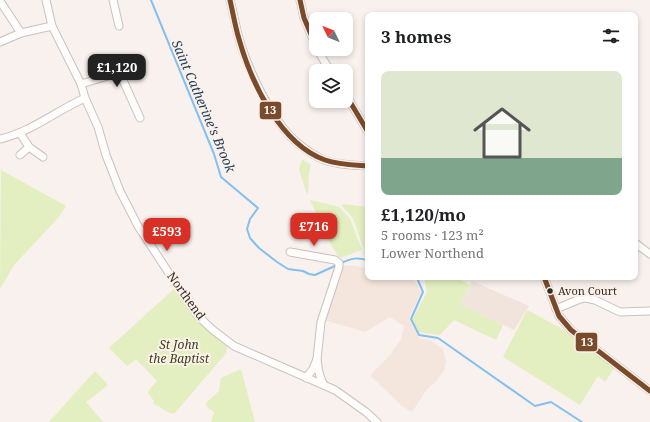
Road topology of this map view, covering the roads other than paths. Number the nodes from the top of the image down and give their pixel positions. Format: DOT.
graph roads {
  1 [pos="46,0"];
  2 [pos="113,0"];
  3 [pos="230,0"];
  4 [pos="300,0"];
  5 [pos="0,2"];
  6 [pos="52,26"];
  7 [pos="119,26"];
  8 [pos="309,30"];
  9 [pos="21,33"];
  10 [pos="0,42"];
  11 [pos="82,84"];
  12 [pos="85,98"];
  13 [pos="353,107"];
  14 [pos="140,118"];
  15 [pos="365,127"];
  16 [pos="20,133"];
  17 [pos="0,139"];
  18 [pos="29,147"];
  19 [pos="20,155"];
  20 [pos="43,157"];
  21 [pos="365,166"];
  22 [pos="638,245"];
  23 [pos="290,252"];
  24 [pos="650,254"];
  25 [pos="545,280"];
  26 [pos="556,309"];
  27 [pos="650,311"];
  28 [pos="317,359"];
  29 [pos="306,378"];
  30 [pos="324,385"];
  31 [pos="650,391"];
  32 [pos="377,422"];
  1 -- 6 [label="street, Northend"];
  2 -- 7 [label="street"];
  3 -- 21 [label="street"];
  4 -- 8 [label="street"];
  5 -- 9 [label="street"];
  6 -- 9 [label="street"];
  6 -- 11 [label="street, Northend"];
  9 -- 10 [label="street"];
  11 -- 12 [label="street, Northend"];
  11 -- 14 [label="street"];
  12 -- 16 [label="street"];
  12 -- 29 [label="street, Northend"];
  13 -- 15 [label="street"];
  16 -- 17 [label="street"];
  16 -- 18 [label="street"];
  18 -- 19 [label="street"];
  18 -- 20 [label="street"];
  22 -- 24 [label="street"];
  23 -- 28 [label="street"];
  25 -- 26 [label="street"];
  26 -- 27 [label="street"];
  26 -- 31 [label="street"];
  28 -- 29 [label="street"];
  28 -- 30 [label="street"];
  29 -- 30 [label="street, Northend"];
  30 -- 32 [label="street, Northend"];
}
